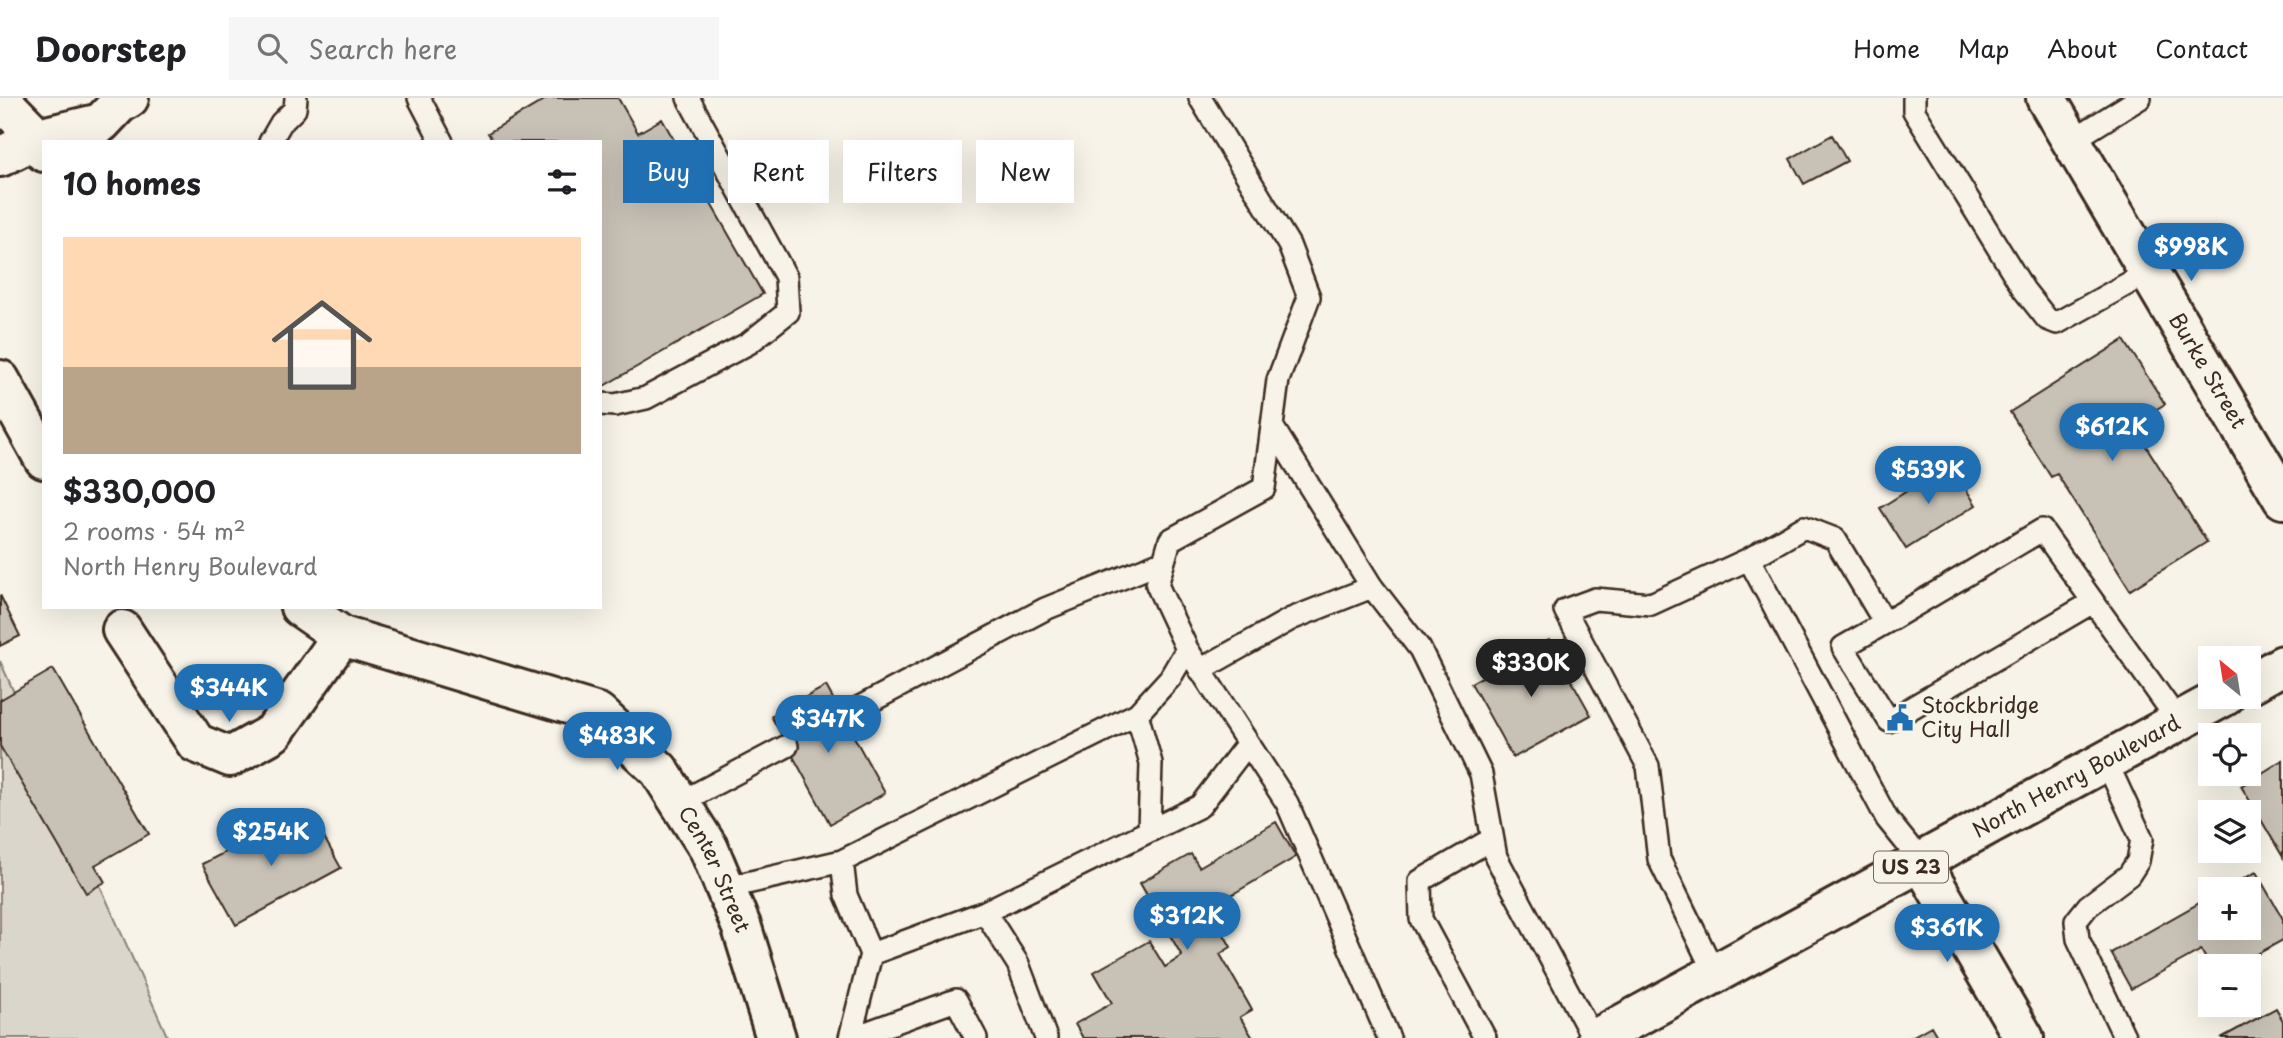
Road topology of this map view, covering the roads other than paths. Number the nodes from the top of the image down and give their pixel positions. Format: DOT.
graph roads {
  1 [pos="129,98"];
  2 [pos="296,98"];
  3 [pos="419,98"];
  4 [pos="688,98"];
  5 [pos="1200,98"];
  6 [pos="1914,98"];
  7 [pos="2046,98"];
  8 [pos="2140,98"];
  9 [pos="0,99"];
  10 [pos="54,140"];
  11 [pos="271,140"];
  12 [pos="441,140"];
  13 [pos="2071,141"];
  14 [pos="41,145"];
  15 [pos="0,157"];
  16 [pos="2150,272"];
  17 [pos="0,380"];
  18 [pos="602,404"];
  19 [pos="1272,426"];
  20 [pos="42,455"];
  21 [pos="2277,474"];
  22 [pos="1749,559"];
  23 [pos="1164,561"];
  24 [pos="1372,587"];
  25 [pos="2093,602"];
  26 [pos="303,609"];
  27 [pos="1885,623"];
  28 [pos="122,630"];
  29 [pos="342,636"];
  30 [pos="1186,649"];
  31 [pos="2283,665"];
  32 [pos="1200,670"];
  33 [pos="2261,677"];
  34 [pos="2202,709"];
  35 [pos="1137,714"];
  36 [pos="843,716"];
  37 [pos="2179,722"];
  38 [pos="1248,743"];
  39 [pos="787,747"];
  40 [pos="2106,761"];
  41 [pos="679,803"];
  42 [pos="1149,831"];
  43 [pos="1492,839"];
  44 [pos="842,861"];
  45 [pos="1922,861"];
  46 [pos="725,888"];
  47 [pos="985,912"];
  48 [pos="872,954"];
  49 [pos="1715,974"];
  50 [pos="776,1038"];
  51 [pos="851,1038"];
  52 [pos="976,1038"];
  53 [pos="1046,1038"];
  54 [pos="1390,1038"];
  55 [pos="1485,1038"];
  56 [pos="1595,1038"];
  57 [pos="2024,1038"];
  58 [pos="2125,1038"];
  1 -- 10 [label="main road"];
  2 -- 11 [label="lane"];
  3 -- 12 [label="lane"];
  4 -- 18 [label="lane"];
  5 -- 19 [label="lane"];
  6 -- 16 [label="lane"];
  7 -- 13 [label="main road, Burke Street"];
  8 -- 13 [label="lane"];
  9 -- 14 [label="main road"];
  13 -- 16 [label="main road, Burke Street"];
  14 -- 15 [label="main road"];
  16 -- 21 [label="main road, Burke Street"];
  17 -- 20 [label="main road"];
  19 -- 23 [label="lane"];
  19 -- 24 [label="lane"];
  22 -- 27 [label="lane"];
  22 -- 45 [label="lane"];
  22 -- 49 [label="lane"];
  23 -- 30 [label="lane"];
  23 -- 36 [label="lane"];
  24 -- 32 [label="lane"];
  24 -- 43 [label="lane"];
  25 -- 27 [label="lane"];
  25 -- 27 [label="lane"];
  25 -- 37 [label="lane"];
  26 -- 29 [label="main road, Center Street"];
  28 -- 29 [label="main road"];
  29 -- 41 [label="main road, Center Street"];
  30 -- 32 [label="lane"];
  30 -- 35 [label="lane"];
  31 -- 33 [label="main road"];
  32 -- 38 [label="lane"];
  34 -- 37 [label="main road, North Henry Boulevard / US 23"];
  35 -- 42 [label="lane"];
  35 -- 44 [label="lane"];
  37 -- 40 [label="main road, North Henry Boulevard / US 23"];
  38 -- 42 [label="lane"];
  38 -- 54 [label="lane"];
  39 -- 41 [label="lane"];
  40 -- 45 [label="main road, North Henry Boulevard / US 23"];
  40 -- 58 [label="lane"];
  41 -- 46 [label="main road, Center Street"];
  42 -- 47 [label="lane"];
  43 -- 55 [label="lane"];
  43 -- 56 [label="lane"];
  44 -- 46 [label="lane"];
  44 -- 48 [label="lane"];
  45 -- 49 [label="main road, North Henry Boulevard / US 23"];
  45 -- 57 [label="main road"];
  46 -- 50 [label="main road, Center Street"];
  47 -- 48 [label="lane"];
  47 -- 53 [label="lane"];
  48 -- 51 [label="lane"];
  49 -- 56 [label="main road, North Henry Boulevard / US 23"];
  51 -- 52 [label="lane"];
}
